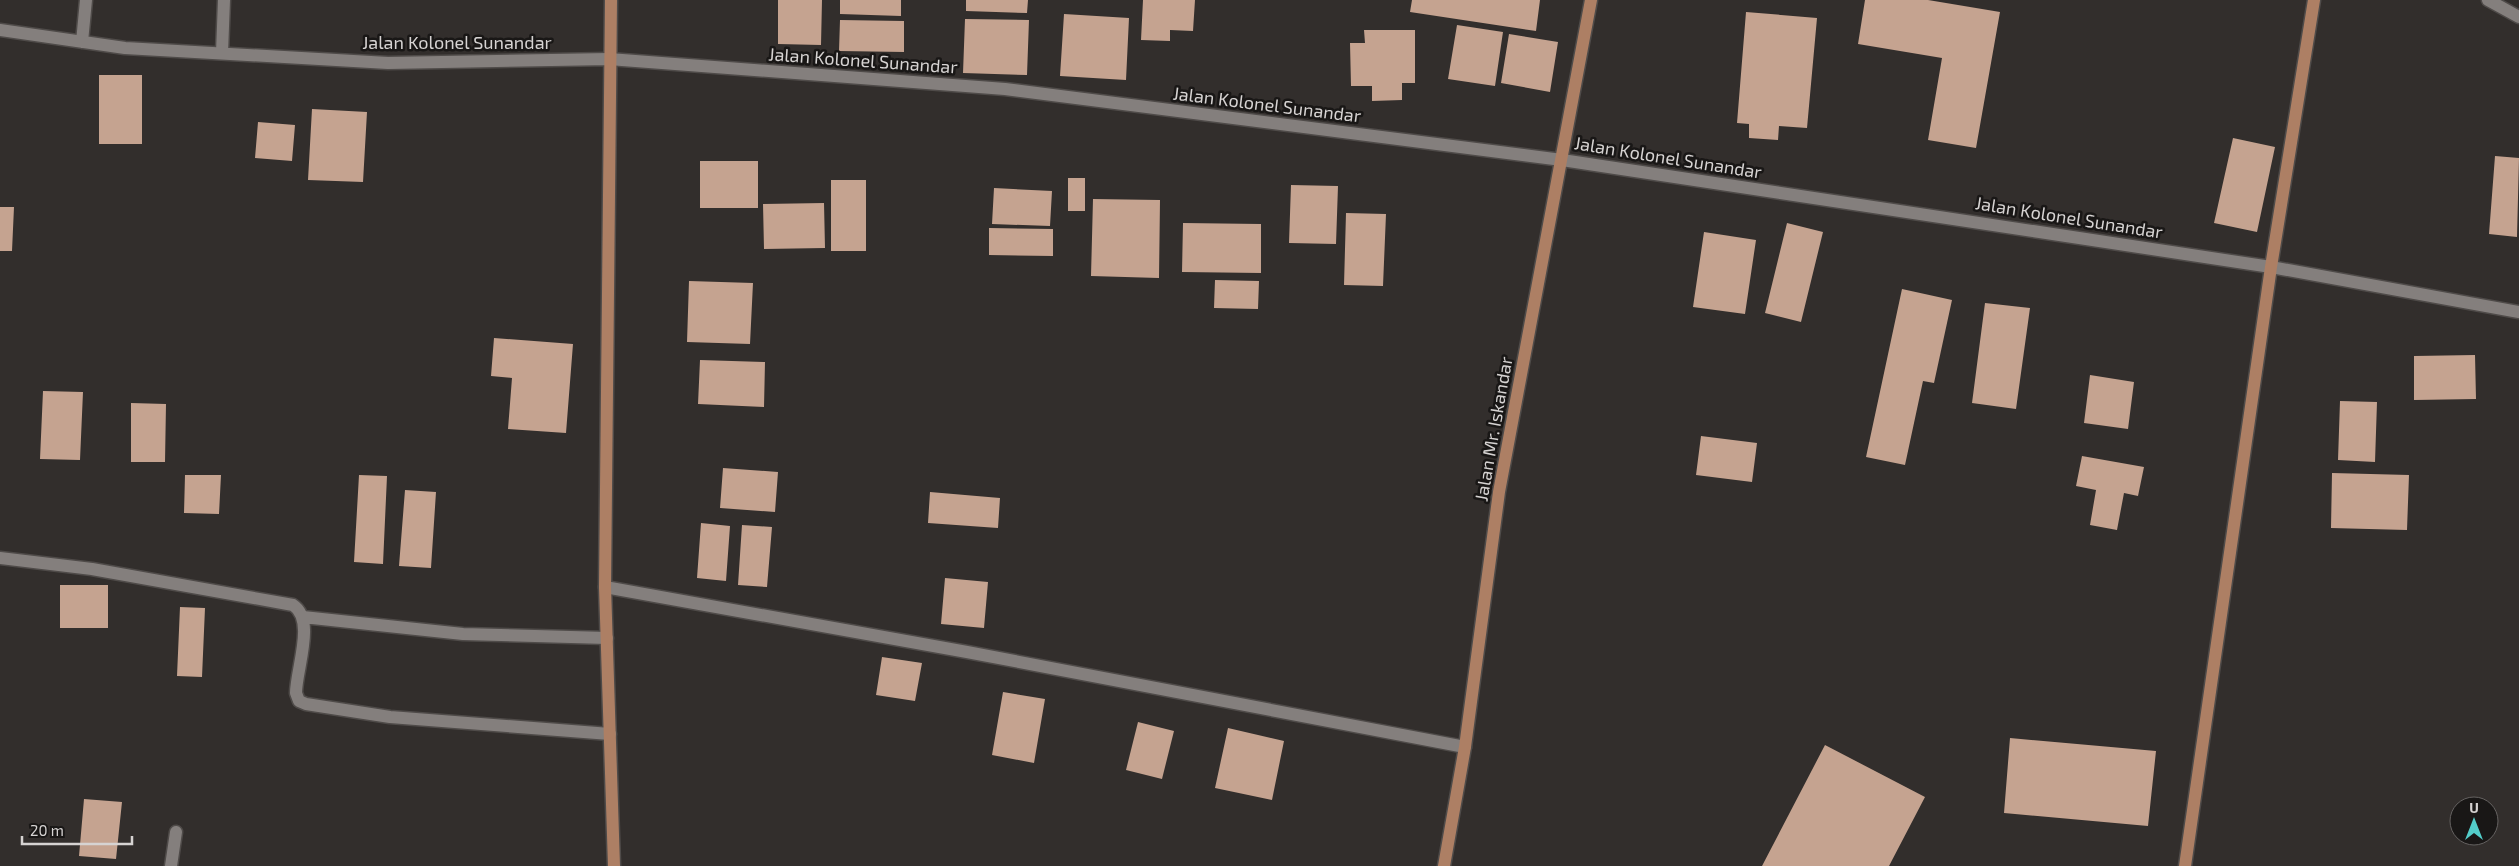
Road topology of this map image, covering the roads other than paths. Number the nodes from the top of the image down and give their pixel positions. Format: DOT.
graph roads {
  1 [pos="86,0"];
  2 [pos="224,0"];
  3 [pos="610,0"];
  4 [pos="1591,0"];
  5 [pos="2314,0"];
  6 [pos="2488,0"];
  7 [pos="2519,17"];
  8 [pos="0,30"];
  9 [pos="82,42"];
  10 [pos="222,53"];
  11 [pos="609,59"];
  12 [pos="1562,160"];
  13 [pos="2271,267"];
  14 [pos="2519,312"];
  15 [pos="0,558"];
  16 [pos="605,587"];
  17 [pos="303,617"];
  18 [pos="607,638"];
  19 [pos="610,734"];
  20 [pos="1465,747"];
  21 [pos="176,832"];
  22 [pos="171,866"];
  23 [pos="614,866"];
  24 [pos="1444,866"];
  25 [pos="2185,866"];
  1 -- 9 [label="street"];
  2 -- 10 [label="street"];
  3 -- 11 [label="main road"];
  4 -- 12 [label="main road, Jalan Mr. Iskandar"];
  5 -- 13 [label="main road"];
  6 -- 7 [label="street"];
  8 -- 9 [label="street, Jalan Kolonel Sunandar"];
  9 -- 10 [label="street, Jalan Kolonel Sunandar"];
  10 -- 11 [label="street, Jalan Kolonel Sunandar"];
  11 -- 12 [label="street, Jalan Kolonel Sunandar"];
  11 -- 16 [label="main road"];
  12 -- 13 [label="street, Jalan Kolonel Sunandar"];
  12 -- 20 [label="main road, Jalan Mr. Iskandar"];
  13 -- 14 [label="street, Jalan Kolonel Sunandar"];
  13 -- 25 [label="main road"];
  15 -- 17 [label="street"];
  16 -- 18 [label="main road"];
  16 -- 20 [label="street"];
  17 -- 18 [label="street"];
  17 -- 19 [label="street"];
  18 -- 19 [label="main road"];
  19 -- 23 [label="main road"];
  20 -- 24 [label="main road, Jalan Mr. Iskandar"];
  21 -- 22 [label="street"];
}
